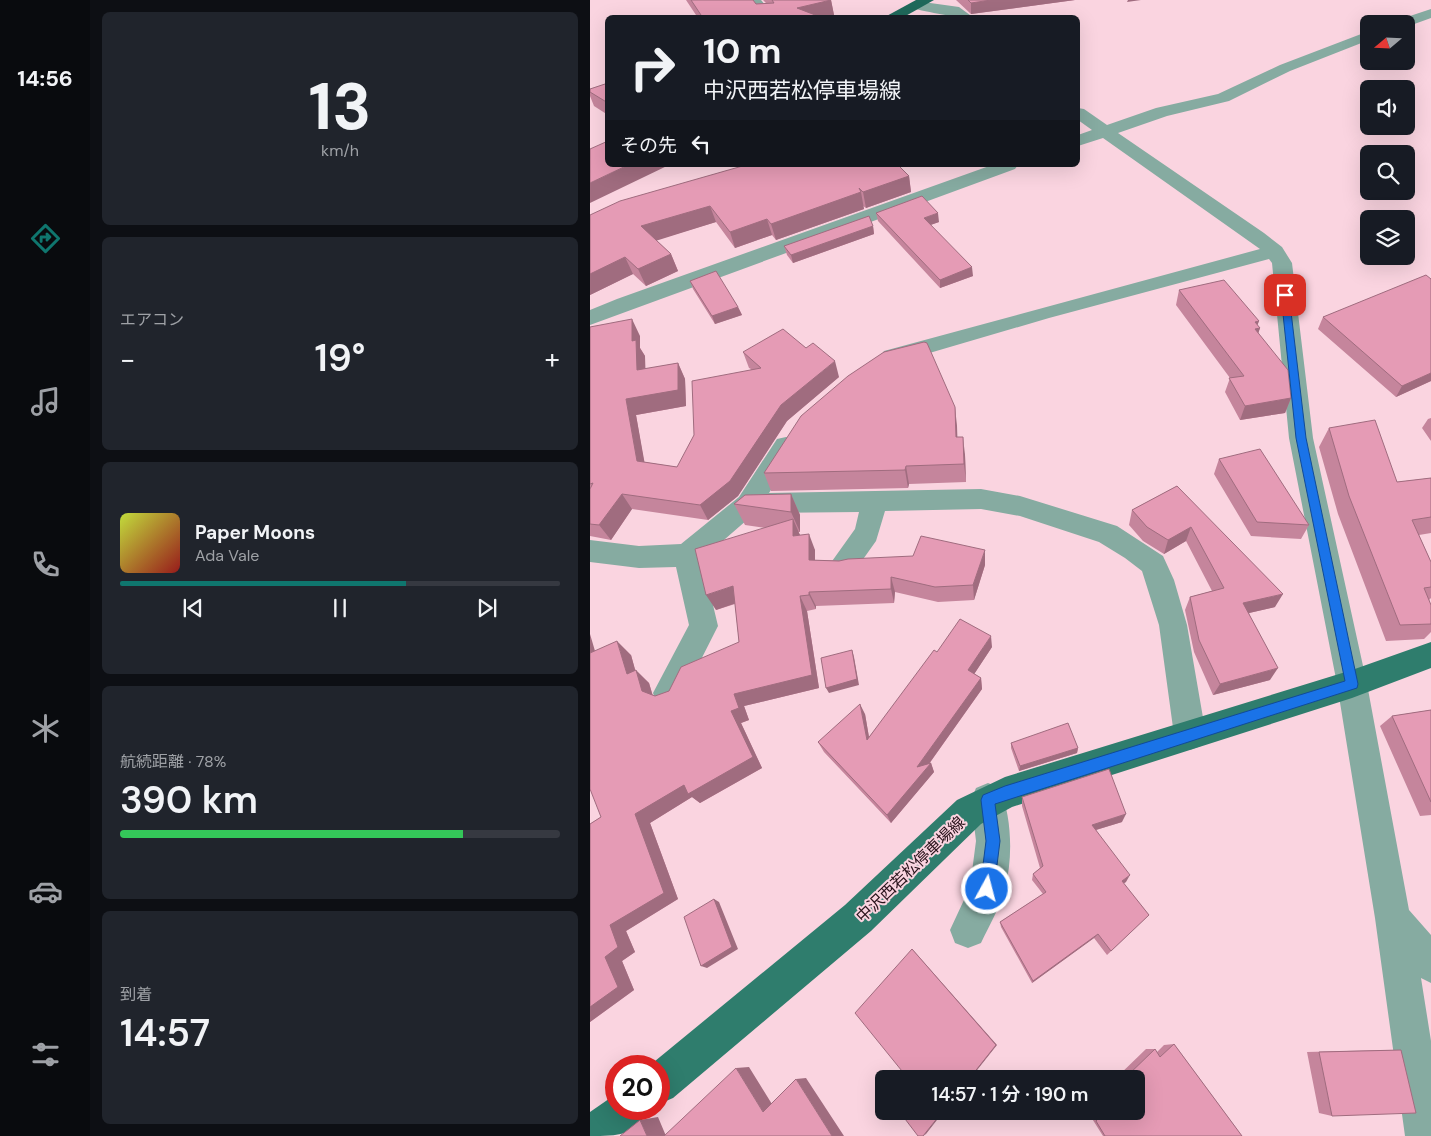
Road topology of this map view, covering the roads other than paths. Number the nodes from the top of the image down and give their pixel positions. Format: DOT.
graph roads {
  1 [pos="754,0"];
  2 [pos="922,3"];
  3 [pos="1431,13"];
  4 [pos="766,15"];
  5 [pos="896,15"];
  6 [pos="962,15"];
  7 [pos="1415,19"];
  8 [pos="1360,38"];
  9 [pos="1080,113"];
  10 [pos="1104,131"];
  11 [pos="1080,139"];
  12 [pos="1003,167"];
  13 [pos="1275,251"];
  14 [pos="590,318"];
  15 [pos="874,367"];
  16 [pos="797,428"];
  17 [pos="874,502"];
  18 [pos="748,504"];
  19 [pos="590,551"];
  20 [pos="687,555"];
  21 [pos="844,564"];
  22 [pos="1431,655"];
  23 [pos="1352,684"];
  24 [pos="668,693"];
  25 [pos="1190,735"];
  26 [pos="988,800"];
  27 [pos="1393,918"];
  28 [pos="968,930"];
  29 [pos="1431,964"];
  30 [pos="670,1075"];
  31 [pos="613,1120"];
  32 [pos="591,1136"];
  33 [pos="1426,1136"];
  1 -- 4 [label="street"];
  2 -- 5 [label="highway"];
  2 -- 6 [label="street"];
  3 -- 7 [label="street"];
  8 -- 10 [label="street"];
  9 -- 10 [label="street"];
  10 -- 11 [label="street"];
  10 -- 13 [label="street"];
  12 -- 14 [label="street"];
  13 -- 15 [label="street"];
  13 -- 23 [label="street"];
  16 -- 18 [label="street"];
  17 -- 18 [label="street"];
  17 -- 21 [label="street"];
  17 -- 25 [label="street"];
  18 -- 20 [label="street"];
  19 -- 20 [label="street"];
  20 -- 24 [label="street"];
  22 -- 23 [label="main road, 中沢西若松停車場線"];
  23 -- 25 [label="main road, 中沢西若松停車場線"];
  23 -- 27 [label="street"];
  25 -- 26 [label="main road, 中沢西若松停車場線"];
  26 -- 28 [label="street"];
  26 -- 30 [label="main road, 中沢西若松停車場線"];
  27 -- 29 [label="street"];
  27 -- 33 [label="street"];
  31 -- 32 [label="main road"];
}
